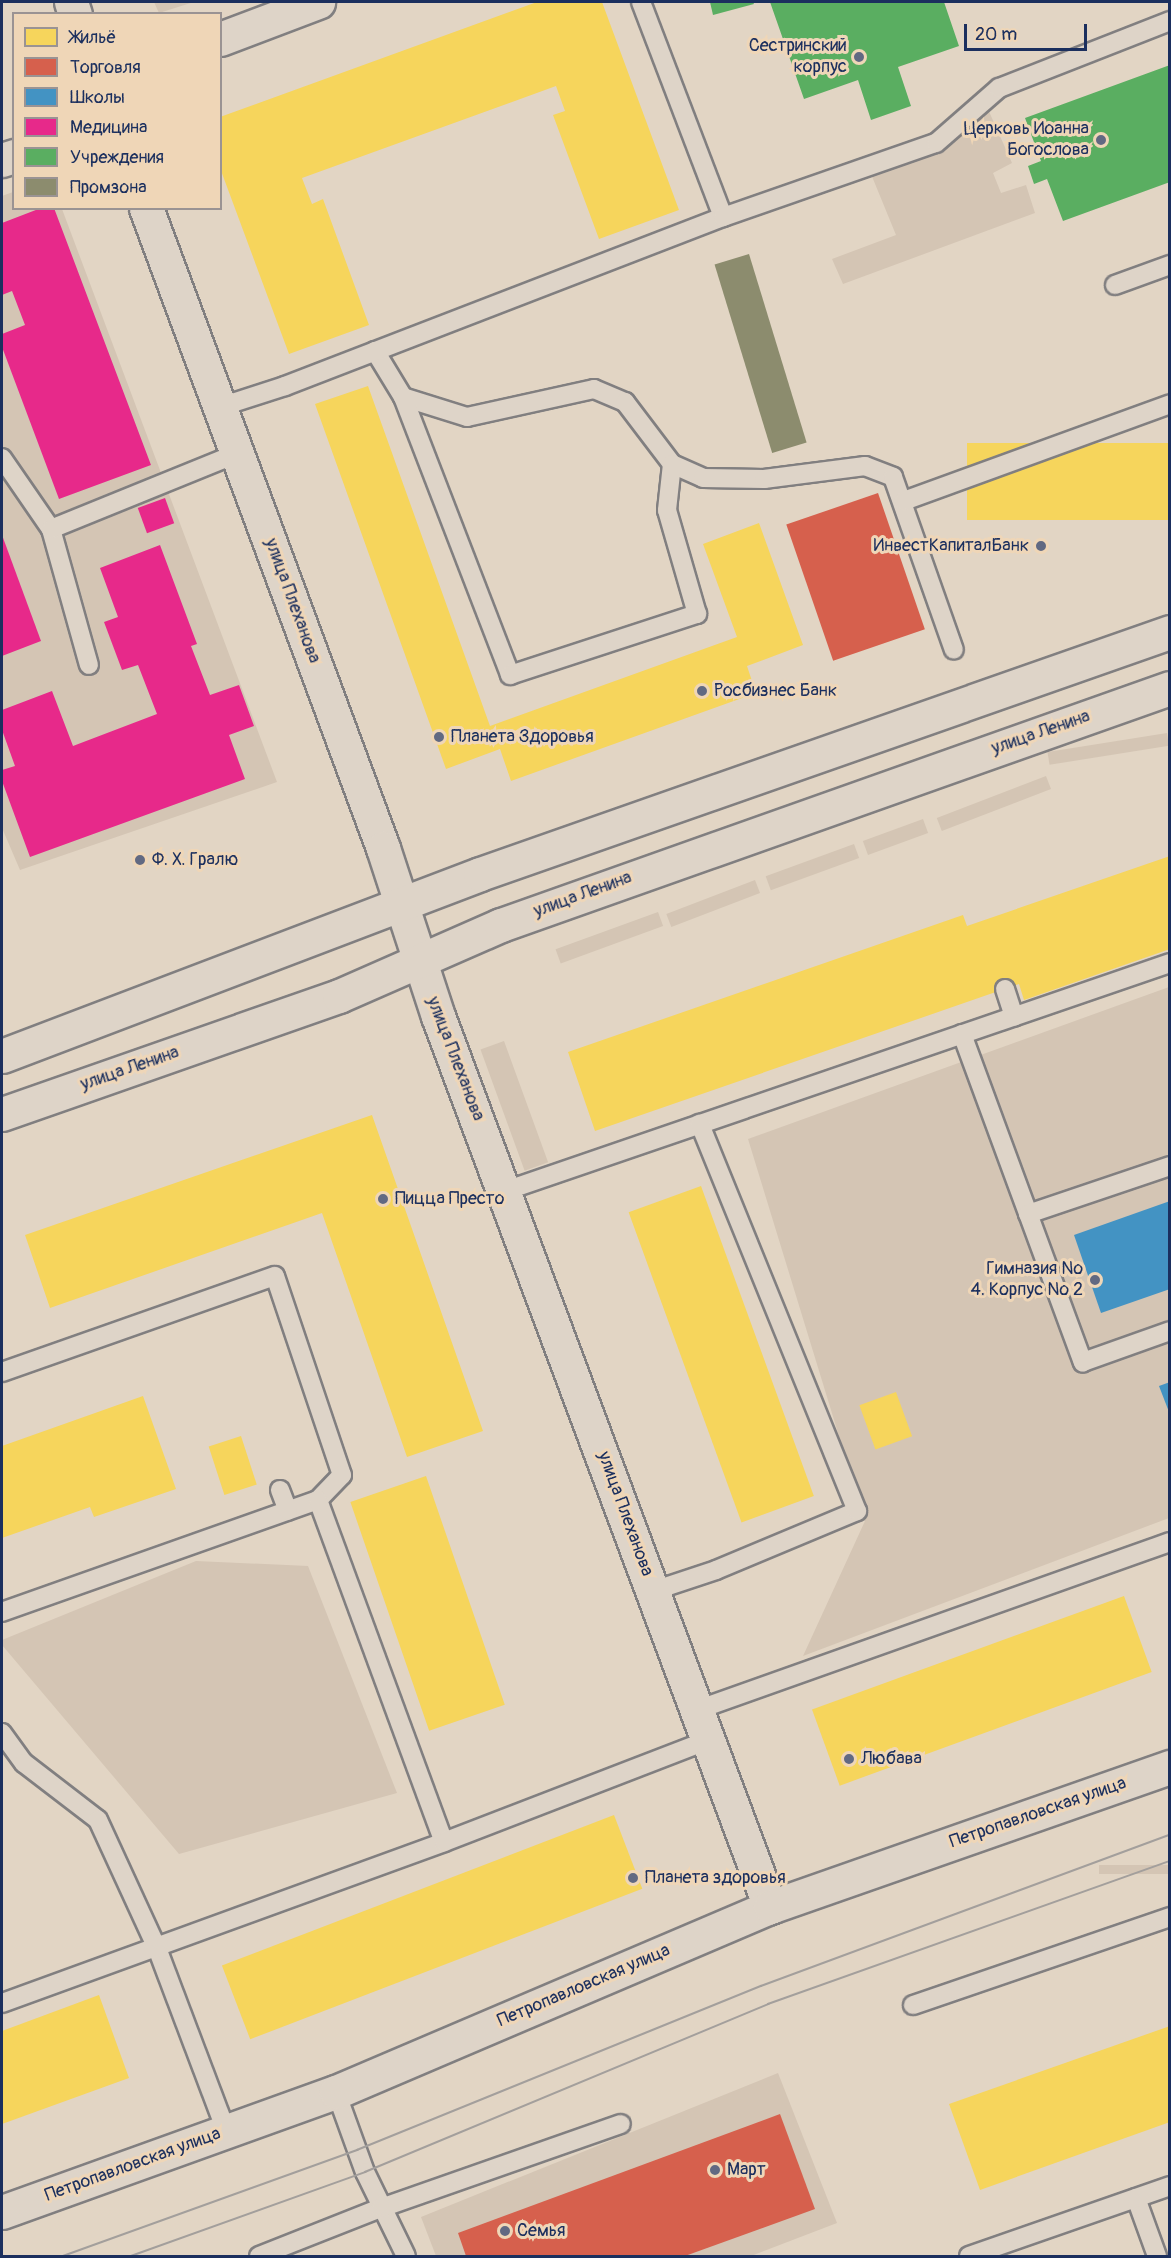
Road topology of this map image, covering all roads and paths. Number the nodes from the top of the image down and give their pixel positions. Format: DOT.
graph roads {
  1 [pos="318,2"];
  2 [pos="641,2"];
  3 [pos="1170,21"];
  4 [pos="222,38"];
  5 [pos="147,210"];
  6 [pos="723,217"];
  7 [pos="1170,265"];
  8 [pos="1115,285"];
  9 [pos="375,351"];
  10 [pos="403,397"];
  11 [pos="1170,404"];
  12 [pos="220,407"];
  13 [pos="238,453"];
  14 [pos="2,458"];
  15 [pos="672,464"];
  16 [pos="904,501"];
  17 [pos="51,529"];
  18 [pos="1170,632"];
  19 [pos="954,650"];
  20 [pos="89,665"];
  21 [pos="1170,688"];
  22 [pos="401,905"];
  23 [pos="418,959"];
  24 [pos="1170,963"];
  25 [pos="1005,989"];
  26 [pos="1014,1017"];
  27 [pos="962,1034"];
  28 [pos="2,1056"];
  29 [pos="2,1114"];
  30 [pos="700,1124"];
  31 [pos="1170,1166"];
  32 [pos="505,1191"];
  33 [pos="1028,1214"];
  34 [pos="1170,1331"];
  35 [pos="2,1372"];
  36 [pos="280,1490"];
  37 [pos="318,1500"];
  38 [pos="288,1511"];
  39 [pos="1170,1542"];
  40 [pos="653,1591"];
  41 [pos="2,1612"];
  42 [pos="694,1711"];
  43 [pos="2,1733"];
  44 [pos="706,1741"];
  45 [pos="1170,1767"];
  46 [pos="444,1842"];
  47 [pos="770,1907"];
  48 [pos="1170,1917"];
  49 [pos="157,1948"];
  50 [pos="2,2003"];
  51 [pos="913,2005"];
  52 [pos="336,2092"];
  53 [pos="621,2124"];
  54 [pos="226,2131"];
  55 [pos="1170,2186"];
  56 [pos="1136,2198"];
  57 [pos="381,2208"];
  58 [pos="2,2212"];
  59 [pos="259,2256"];
  60 [pos="406,2256"];
  61 [pos="969,2256"];
  62 [pos="1157,2256"];
  1 -- 4 [label="main road"];
  2 -- 6 [label="lane"];
  3 -- 6 [label="lane"];
  5 -- 12 [label="main road, улица Плеханова"];
  6 -- 9 [label="lane"];
  7 -- 8 [label="lane"];
  9 -- 10 [label="lane"];
  9 -- 12 [label="lane"];
  10 -- 15 [label="lane"];
  10 -- 15 [label="lane"];
  11 -- 16 [label="lane"];
  12 -- 13 [label="main road, улица Плеханова"];
  13 -- 17 [label="lane"];
  13 -- 22 [label="main road, улица Плеханова"];
  14 -- 17 [label="lane"];
  15 -- 16 [label="lane"];
  16 -- 19 [label="lane"];
  17 -- 20 [label="lane"];
  18 -- 22 [label="main road"];
  21 -- 23 [label="main road, улица Ленина"];
  22 -- 23 [label="main road, улица Плеханова"];
  22 -- 28 [label="main road"];
  23 -- 29 [label="main road, улица Ленина"];
  23 -- 32 [label="main road, улица Плеханова"];
  24 -- 26 [label="lane"];
  25 -- 26 [label="lane"];
  26 -- 27 [label="lane"];
  27 -- 30 [label="lane"];
  27 -- 33 [label="lane"];
  30 -- 32 [label="lane"];
  30 -- 40 [label="lane"];
  31 -- 33 [label="lane"];
  32 -- 40 [label="main road, улица Плеханова"];
  33 -- 34 [label="lane"];
  35 -- 37 [label="lane"];
  36 -- 38 [label="lane"];
  37 -- 38 [label="lane"];
  37 -- 46 [label="lane"];
  38 -- 41 [label="lane"];
  39 -- 42 [label="lane"];
  40 -- 42 [label="main road, улица Плеханова"];
  42 -- 44 [label="main road, улица Плеханова"];
  43 -- 49 [label="lane"];
  44 -- 46 [label="lane"];
  44 -- 47 [label="main road, улица Плеханова"];
  45 -- 47 [label="main road, Петропавловская улица"];
  46 -- 49 [label="lane"];
  47 -- 52 [label="main road, Петропавловская улица"];
  48 -- 51 [label="lane"];
  49 -- 50 [label="lane"];
  49 -- 54 [label="lane"];
  52 -- 54 [label="main road, Петропавловская улица"];
  52 -- 57 [label="lane"];
  53 -- 57 [label="lane"];
  54 -- 58 [label="main road, Петропавловская улица"];
  55 -- 56 [label="lane"];
  56 -- 61 [label="lane"];
  56 -- 62 [label="lane"];
  57 -- 59 [label="lane"];
  57 -- 60 [label="lane"];
}
